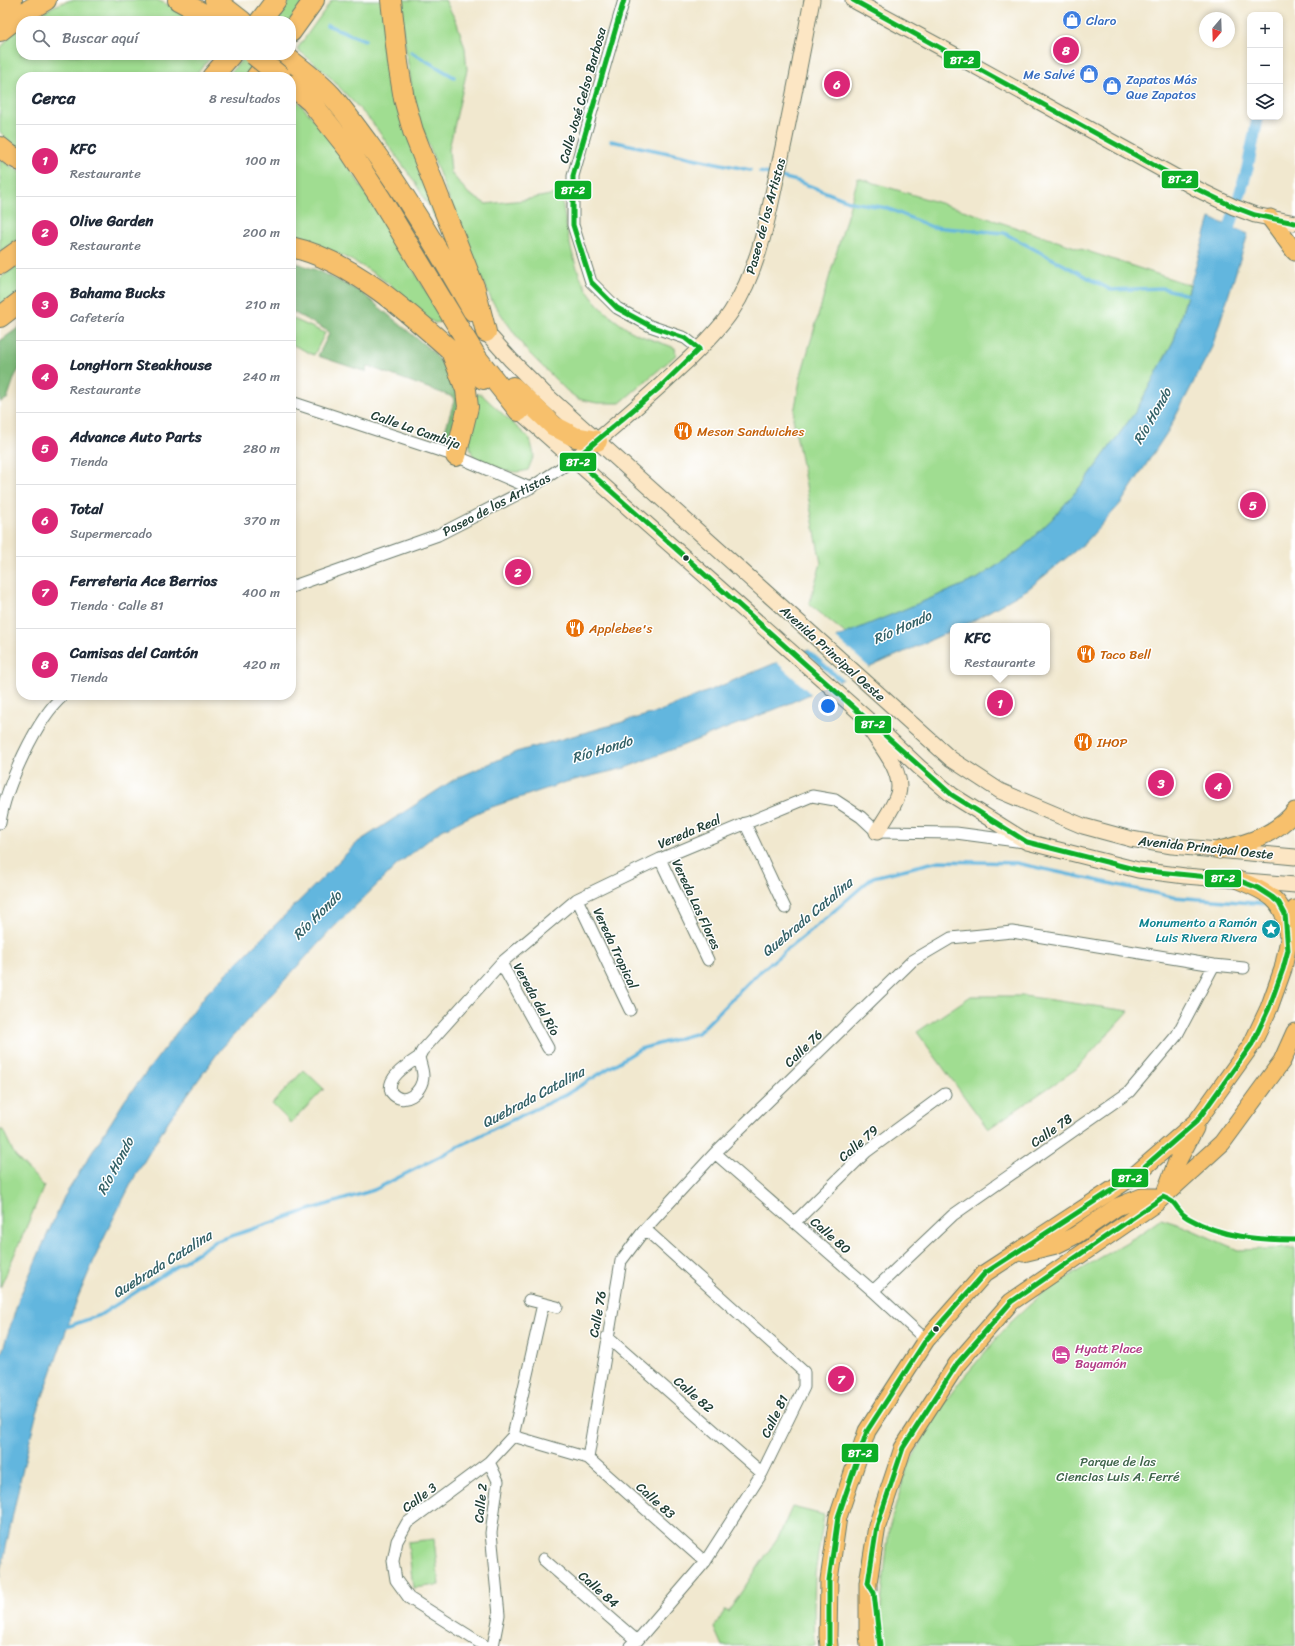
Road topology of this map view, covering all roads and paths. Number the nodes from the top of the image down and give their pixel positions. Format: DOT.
graph roads {
  1 [pos="12,0"];
  2 [pos="46,0"];
  3 [pos="178,0"];
  4 [pos="276,0"];
  5 [pos="314,0"];
  6 [pos="390,0"];
  7 [pos="624,0"];
  8 [pos="812,0"];
  9 [pos="852,0"];
  10 [pos="0,9"];
  11 [pos="211,12"];
  12 [pos="19,16"];
  13 [pos="225,16"];
  14 [pos="264,16"];
  15 [pos="16,19"];
  16 [pos="296,25"];
  17 [pos="0,31"];
  18 [pos="227,60"];
  19 [pos="260,60"];
  20 [pos="269,60"];
  21 [pos="290,60"];
  22 [pos="216,72"];
  23 [pos="260,72"];
  24 [pos="275,72"];
  25 [pos="296,89"];
  26 [pos="0,146"];
  27 [pos="16,158"];
  28 [pos="1270,218"];
  29 [pos="1295,223"];
  30 [pos="296,250"];
  31 [pos="1295,252"];
  32 [pos="16,253"];
  33 [pos="0,264"];
  34 [pos="437,292"];
  35 [pos="16,305"];
  36 [pos="0,317"];
  37 [pos="486,332"];
  38 [pos="699,349"];
  39 [pos="450,351"];
  40 [pos="296,404"];
  41 [pos="519,411"];
  42 [pos="597,441"];
  43 [pos="456,456"];
  44 [pos="575,459"];
  45 [pos="530,488"];
  46 [pos="296,585"];
  47 [pos="60,700"];
  48 [pos="859,712"];
  49 [pos="1295,811"];
  50 [pos="0,823"];
  51 [pos="745,824"];
  52 [pos="877,832"];
  53 [pos="1027,842"];
  54 [pos="1219,850"];
  55 [pos="1295,857"];
  56 [pos="660,859"];
  57 [pos="1238,880"];
  58 [pos="1295,885"];
  59 [pos="578,899"];
  60 [pos="785,908"];
  61 [pos="1295,909"];
  62 [pos="1288,950"];
  63 [pos="708,960"];
  64 [pos="501,963"];
  65 [pos="1214,965"];
  66 [pos="1244,968"];
  67 [pos="630,1010"];
  68 [pos="1295,1032"];
  69 [pos="548,1048"];
  70 [pos="419,1057"];
  71 [pos="945,1094"];
  72 [pos="1202,1114"];
  73 [pos="715,1153"];
  74 [pos="1163,1197"];
  75 [pos="795,1222"];
  76 [pos="645,1230"];
  77 [pos="1007,1258"];
  78 [pos="873,1291"];
  79 [pos="529,1300"];
  80 [pos="543,1304"];
  81 [pos="557,1307"];
  82 [pos="607,1337"];
  83 [pos="926,1340"];
  84 [pos="513,1436"];
  85 [pos="588,1458"];
  86 [pos="489,1462"];
  87 [pos="762,1473"];
  88 [pos="543,1559"];
  89 [pos="705,1562"];
  90 [pos="633,1644"];
  91 [pos="485,1646"];
  92 [pos="493,1646"];
  93 [pos="829,1646"];
  94 [pos="869,1646"];
  1 -- 10 [label="highway"];
  2 -- 12 [label="highway"];
  3 -- 11 [label="highway"];
  4 -- 14 [label="highway"];
  5 -- 16 [label="highway"];
  6 -- 37 [label="highway"];
  7 -- 38 [label="street, Calle José Celso Barbosa"];
  8 -- 38 [label="main road, Paseo de los Artistas"];
  9 -- 28 [label="main road"];
  11 -- 13 [label="highway"];
  15 -- 17 [label="highway"];
  18 -- 22 [label="highway"];
  19 -- 24 [label="highway, bridge"];
  20 -- 23 [label="highway"];
  21 -- 37 [label="highway"];
  25 -- 34 [label="highway"];
  26 -- 27 [label="highway"];
  28 -- 29 [label="main road"];
  28 -- 31 [label="main road"];
  30 -- 39 [label="highway"];
  32 -- 33 [label="highway"];
  34 -- 41 [label="highway"];
  34 -- 42 [label="highway"];
  35 -- 36 [label="highway"];
  37 -- 42 [label="main road, Avenida Principal Oeste"];
  38 -- 42 [label="main road, Paseo de los Artistas"];
  39 -- 41 [label="highway"];
  39 -- 43 [label="highway"];
  40 -- 43 [label="street, Calle La Cambija"];
  41 -- 44 [label="main road, Avenida Principal Oeste"];
  42 -- 44 [label="main road, Paseo de los Artistas"];
  42 -- 54 [label="main road, Avenida Principal Oeste"];
  43 -- 45 [label="street, Calle La Cambija"];
  44 -- 45 [label="street, Paseo de los Artistas"];
  44 -- 48 [label="main road, Avenida Principal Oeste"];
  45 -- 46 [label="street, Paseo de los Artistas"];
  47 -- 50 [label="street"];
  48 -- 52 [label="main road"];
  48 -- 53 [label="main road, Avenida Principal Oeste"];
  49 -- 54 [label="main road"];
  51 -- 52 [label="street, Vereda Real"];
  51 -- 56 [label="street, Vereda Real"];
  51 -- 60 [label="street"];
  52 -- 53 [label="street"];
  53 -- 57 [label="main road, Avenida Principal Oeste"];
  54 -- 55 [label="main road, Avenida Principal Oeste"];
  56 -- 59 [label="street, Vereda Real"];
  56 -- 63 [label="street, Vereda Las Flores"];
  57 -- 58 [label="main road, Avenida Principal Oeste"];
  57 -- 62 [label="main road"];
  59 -- 64 [label="street, Vereda Real"];
  59 -- 67 [label="street, Vereda Tropical"];
  61 -- 62 [label="main road"];
  62 -- 72 [label="main road"];
  64 -- 69 [label="street, Vereda del Río"];
  64 -- 70 [label="street, Vereda Real"];
  65 -- 66 [label="street, Calle 76"];
  65 -- 73 [label="street, Calle 76"];
  65 -- 78 [label="street, Calle 78"];
  68 -- 74 [label="main road"];
  71 -- 75 [label="street, Calle 79"];
  72 -- 74 [label="main road"];
  72 -- 77 [label="main road"];
  73 -- 75 [label="street, Calle 80"];
  73 -- 76 [label="street, Calle 76"];
  74 -- 77 [label="main road"];
  74 -- 94 [label="main road"];
  75 -- 78 [label="street, Calle 80"];
  76 -- 82 [label="street, Calle 76"];
  76 -- 87 [label="street, Calle 81"];
  77 -- 83 [label="main road"];
  78 -- 83 [label="street, Calle 80"];
  79 -- 80 [label="street"];
  80 -- 81 [label="street"];
  80 -- 84 [label="street"];
  82 -- 85 [label="street, Calle 76"];
  82 -- 87 [label="street, Calle 82"];
  83 -- 93 [label="main road"];
  84 -- 85 [label="street"];
  84 -- 86 [label="street"];
  85 -- 89 [label="street, Calle 83"];
  86 -- 91 [label="street, Calle 3"];
  86 -- 92 [label="street, Calle 2"];
  87 -- 89 [label="street, Calle 81"];
  88 -- 90 [label="street, Calle 84"];
  89 -- 90 [label="street, Calle 81"];
}
